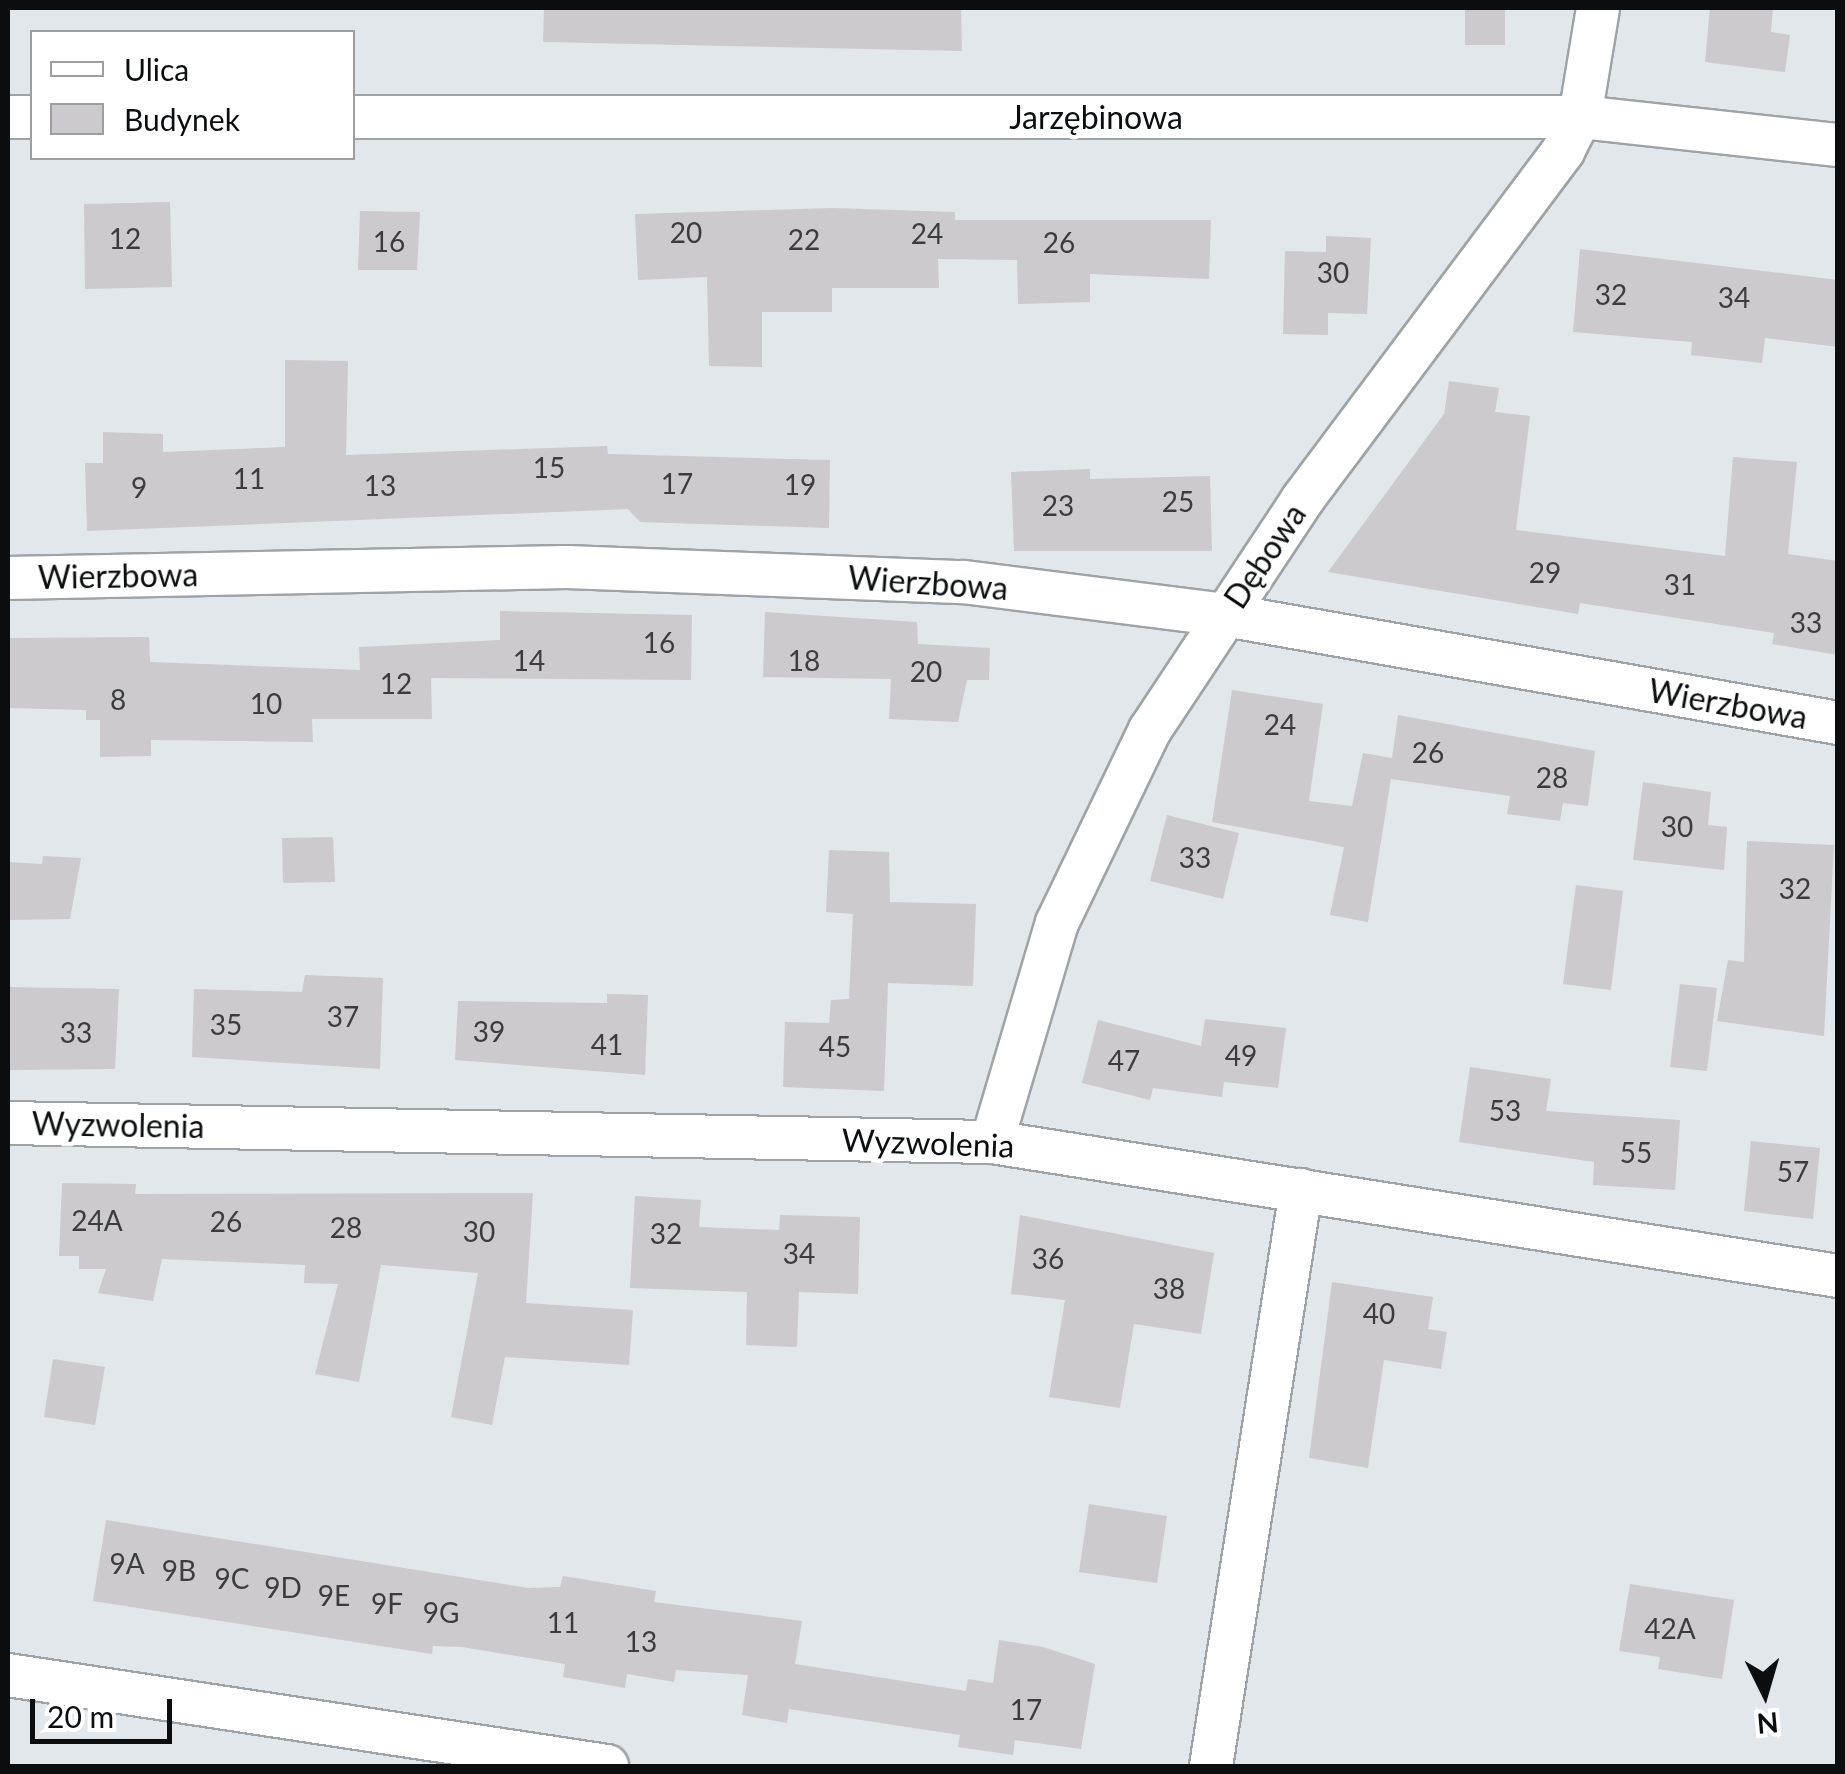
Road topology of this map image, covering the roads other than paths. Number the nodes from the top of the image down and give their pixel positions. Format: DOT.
graph roads {
  1 [pos="1598,8"];
  2 [pos="1580,116"];
  3 [pos="355,117"];
  4 [pos="1838,145"];
  5 [pos="8,578"];
  6 [pos="1225,615"];
  7 [pos="1838,723"];
  8 [pos="8,1123"];
  9 [pos="992,1142"];
  10 [pos="1301,1190"];
  11 [pos="1838,1276"];
  12 [pos="8,1675"];
  13 [pos="606,1766"];
  14 [pos="1211,1766"];
  1 -- 2 [label="street, Dębowa"];
  2 -- 3 [label="street, Jarzębinowa"];
  2 -- 4 [label="street, Jarzębinowa"];
  2 -- 6 [label="street, Dębowa"];
  5 -- 6 [label="street, Wierzbowa"];
  6 -- 7 [label="street, Wierzbowa"];
  6 -- 9 [label="street, Dębowa"];
  8 -- 9 [label="street, Wyzwolenia"];
  9 -- 10 [label="street, Wyzwolenia"];
  10 -- 11 [label="street, Wyzwolenia"];
  10 -- 14 [label="street"];
  12 -- 13 [label="street"];
}
